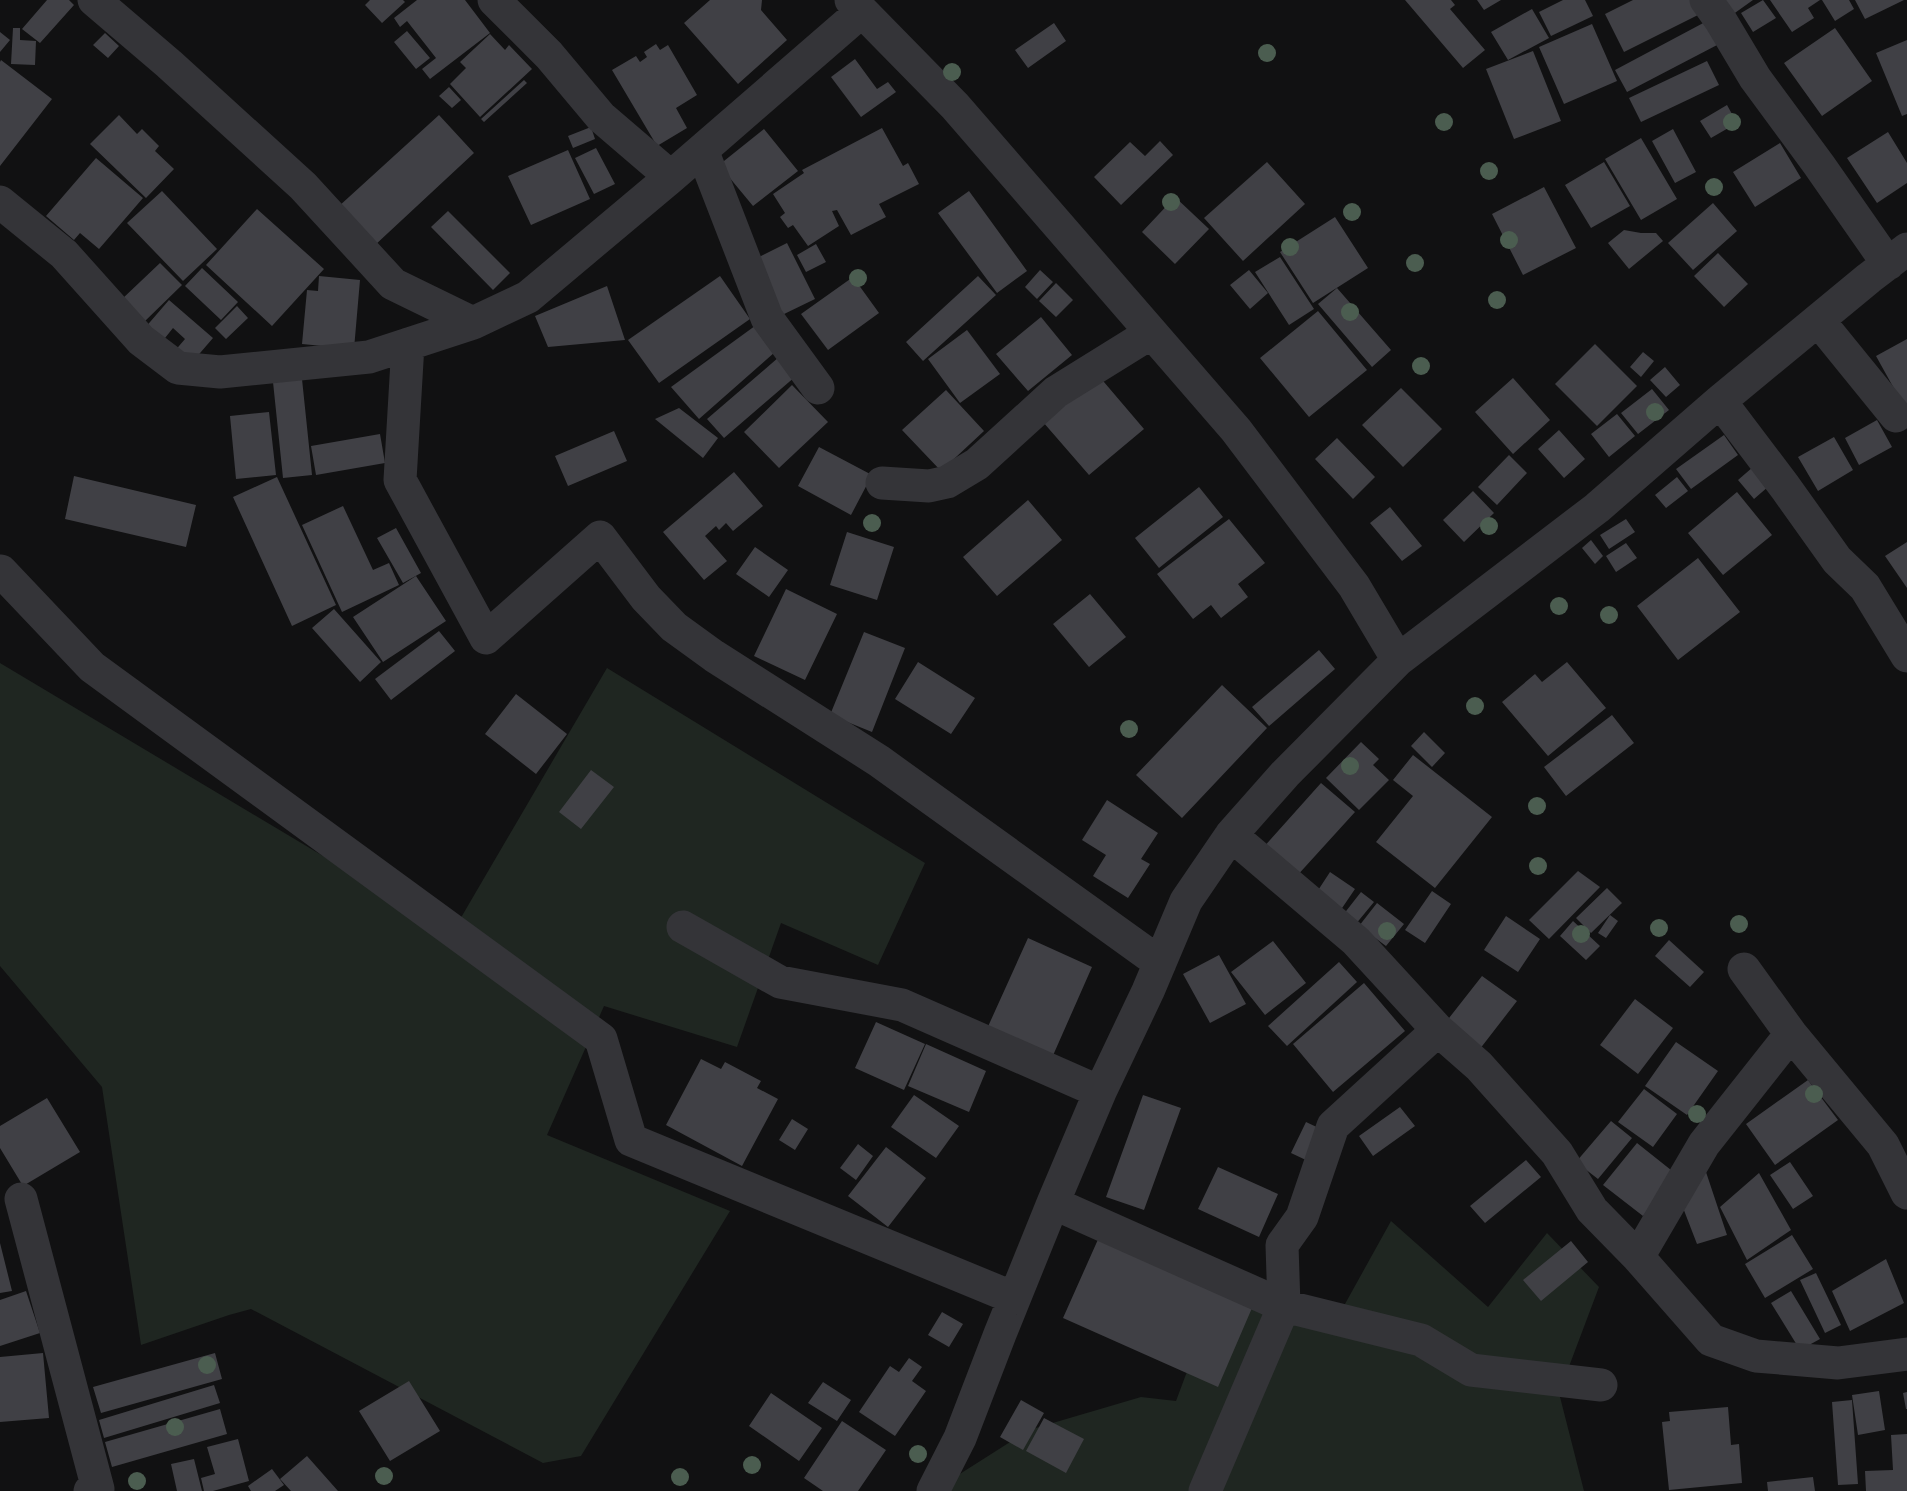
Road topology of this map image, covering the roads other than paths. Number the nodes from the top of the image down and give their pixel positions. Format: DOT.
graph roads {
  1 [pos="94,0"];
  2 [pos="494,0"];
  3 [pos="1706,0"];
  4 [pos="856,6"];
  5 [pos="702,150"];
  6 [pos="671,177"];
  7 [pos="0,202"];
  8 [pos="1898,256"];
  9 [pos="1818,320"];
  10 [pos="473,323"];
  11 [pos="1151,333"];
  12 [pos="408,344"];
  13 [pos="818,388"];
  14 [pos="1720,401"];
  15 [pos="1896,416"];
  16 [pos="882,483"];
  17 [pos="1,572"];
  18 [pos="1907,656"];
  19 [pos="1398,660"];
  20 [pos="1231,835"];
  21 [pos="683,927"];
  22 [pos="1160,963"];
  23 [pos="1744,969"];
  24 [pos="1438,1030"];
  25 [pos="1791,1034"];
  26 [pos="1100,1092"];
  27 [pos="1907,1193"];
  28 [pos="21,1199"];
  29 [pos="1053,1203"];
  30 [pos="1638,1257"];
  31 [pos="1014,1298"];
  32 [pos="1284,1306"];
  33 [pos="1907,1354"];
  34 [pos="1601,1385"];
  35 [pos="90,1491"];
  36 [pos="933,1491"];
  37 [pos="1205,1491"];
  1 -- 10 [label="street"];
  2 -- 6 [label="street"];
  3 -- 8 [label="street"];
  4 -- 5 [label="street"];
  4 -- 11 [label="street"];
  5 -- 6 [label="street"];
  5 -- 13 [label="street"];
  6 -- 10 [label="street"];
  7 -- 12 [label="street"];
  8 -- 9 [label="street"];
  9 -- 14 [label="street"];
  9 -- 15 [label="street"];
  10 -- 12 [label="street"];
  11 -- 16 [label="street"];
  11 -- 19 [label="street"];
  12 -- 22 [label="street"];
  14 -- 18 [label="street"];
  14 -- 19 [label="street"];
  17 -- 31 [label="street"];
  19 -- 20 [label="street"];
  20 -- 22 [label="street"];
  20 -- 24 [label="street"];
  21 -- 26 [label="street"];
  22 -- 26 [label="street"];
  23 -- 25 [label="street"];
  24 -- 30 [label="street"];
  24 -- 32 [label="street"];
  25 -- 27 [label="street"];
  25 -- 30 [label="street"];
  26 -- 29 [label="street"];
  28 -- 35 [label="street"];
  29 -- 31 [label="street"];
  29 -- 32 [label="street"];
  30 -- 33 [label="street"];
  31 -- 36 [label="street"];
  32 -- 34 [label="street"];
  32 -- 37 [label="street"];
}
